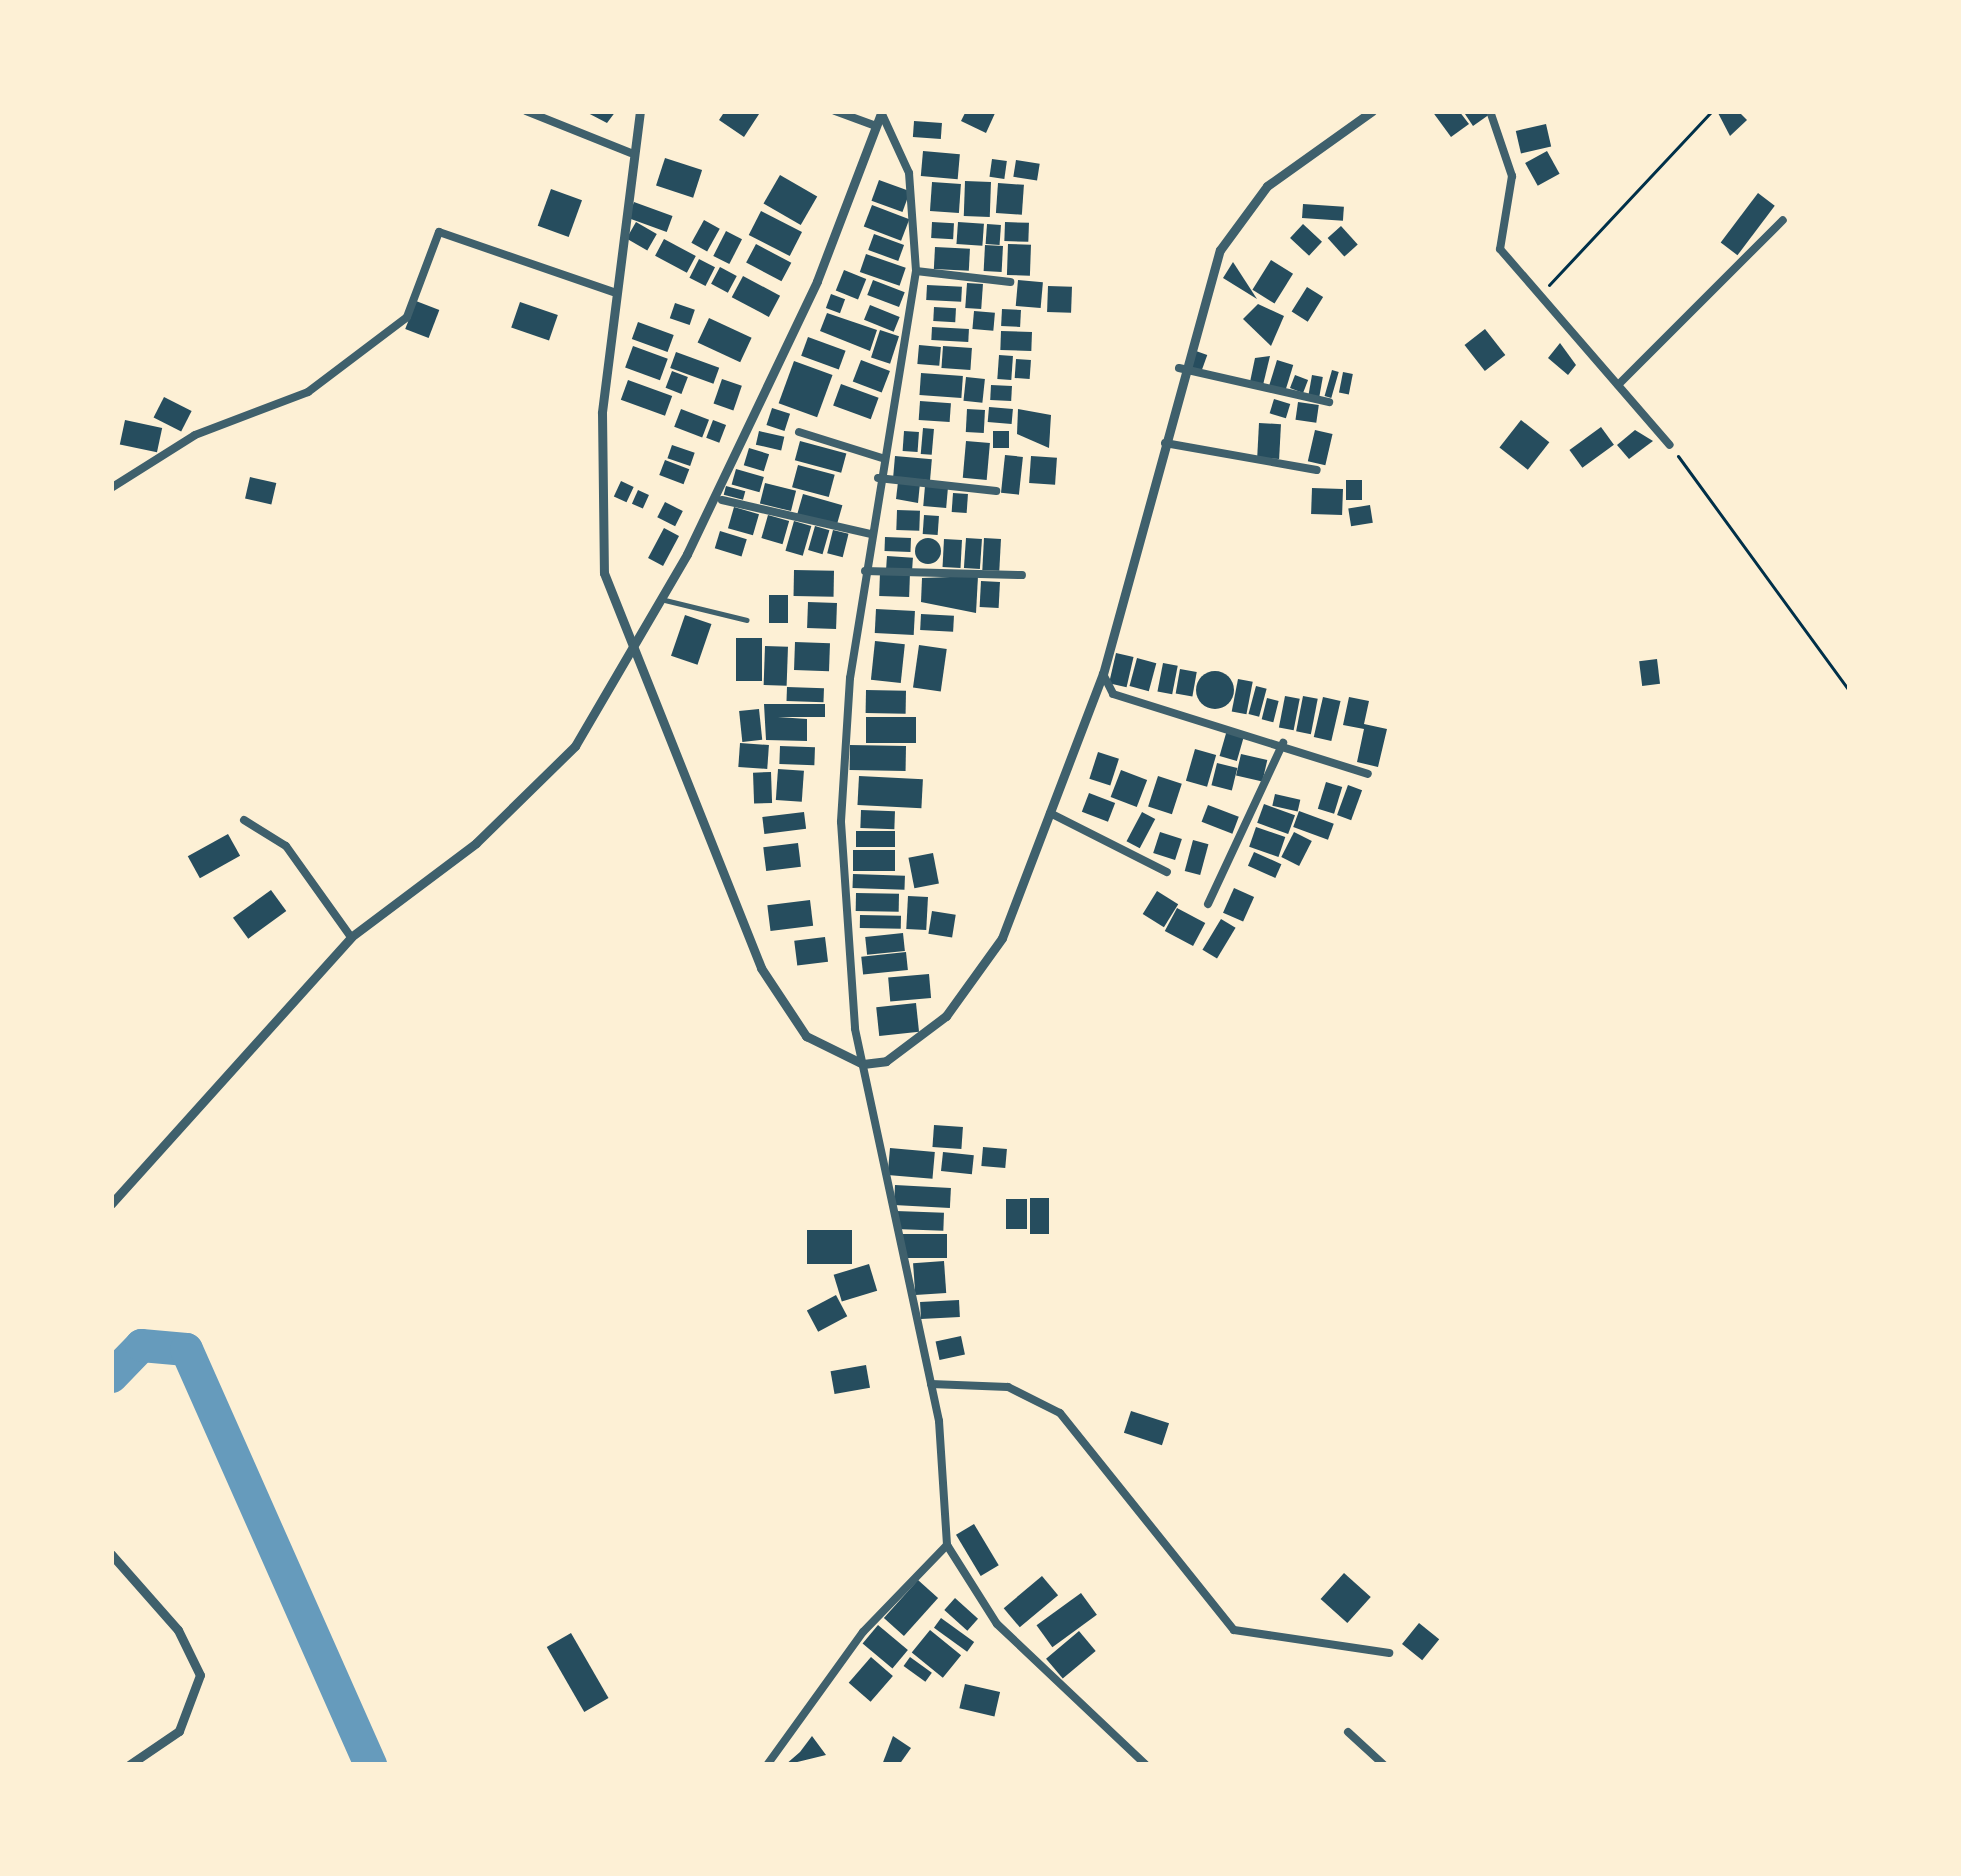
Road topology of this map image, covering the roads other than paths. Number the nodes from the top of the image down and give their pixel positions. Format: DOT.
graph roads {
  1 [pos="526,111"];
  2 [pos="640,111"];
  3 [pos="835,111"];
  4 [pos="882,111"];
  5 [pos="1372,111"];
  6 [pos="1490,111"];
  7 [pos="876,127"];
  8 [pos="631,153"];
  9 [pos="1783,220"];
  10 [pos="916,271"];
  11 [pos="1010,282"];
  12 [pos="613,292"];
  13 [pos="1179,368"];
  14 [pos="1618,385"];
  15 [pos="1329,402"];
  16 [pos="799,432"];
  17 [pos="1164,442"];
  18 [pos="1670,445"];
  19 [pos="882,458"];
  20 [pos="1317,470"];
  21 [pos="878,478"];
  22 [pos="111,488"];
  23 [pos="996,490"];
  24 [pos="722,500"];
  25 [pos="870,534"];
  26 [pos="865,572"];
  27 [pos="1022,575"];
  28 [pos="663,600"];
  29 [pos="747,620"];
  30 [pos="633,654"];
  31 [pos="1103,674"];
  32 [pos="1283,743"];
  33 [pos="1367,774"];
  34 [pos="1050,813"];
  35 [pos="244,820"];
  36 [pos="1168,872"];
  37 [pos="1208,904"];
  38 [pos="351,937"];
  39 [pos="863,1064"];
  40 [pos="111,1204"];
  41 [pos="931,1384"];
  42 [pos="947,1545"];
  43 [pos="111,1554"];
  44 [pos="1389,1653"];
  45 [pos="1348,1732"];
  46 [pos="129,1765"];
  47 [pos="767,1765"];
  48 [pos="1146,1765"];
  49 [pos="1384,1765"];
  1 -- 8 [label="street"];
  2 -- 8 [label="street"];
  3 -- 7 [label="street"];
  4 -- 7 [label="street"];
  4 -- 10 [label="street"];
  5 -- 13 [label="street"];
  6 -- 14 [label="street"];
  7 -- 28 [label="street"];
  8 -- 12 [label="street"];
  9 -- 14 [label="street"];
  10 -- 11 [label="street"];
  10 -- 19 [label="street"];
  12 -- 22 [label="street"];
  12 -- 30 [label="street"];
  13 -- 15 [label="street"];
  13 -- 17 [label="street"];
  14 -- 18 [label="street"];
  16 -- 19 [label="street"];
  17 -- 20 [label="street"];
  17 -- 31 [label="street"];
  19 -- 21 [label="street"];
  21 -- 23 [label="street"];
  21 -- 25 [label="street"];
  24 -- 25 [label="street"];
  25 -- 26 [label="street"];
  26 -- 27 [label="street"];
  26 -- 39 [label="street"];
  28 -- 29 [label="lane"];
  28 -- 30 [label="street"];
  30 -- 38 [label="street"];
  30 -- 39 [label="street"];
  31 -- 32 [label="street"];
  31 -- 34 [label="street"];
  32 -- 33 [label="street"];
  32 -- 37 [label="street"];
  34 -- 36 [label="street"];
  34 -- 39 [label="street"];
  35 -- 38 [label="street"];
  38 -- 40 [label="street"];
  39 -- 41 [label="street"];
  41 -- 42 [label="street"];
  41 -- 44 [label="street"];
  42 -- 47 [label="street"];
  42 -- 48 [label="street"];
  43 -- 46 [label="street"];
  45 -- 49 [label="street"];
}
